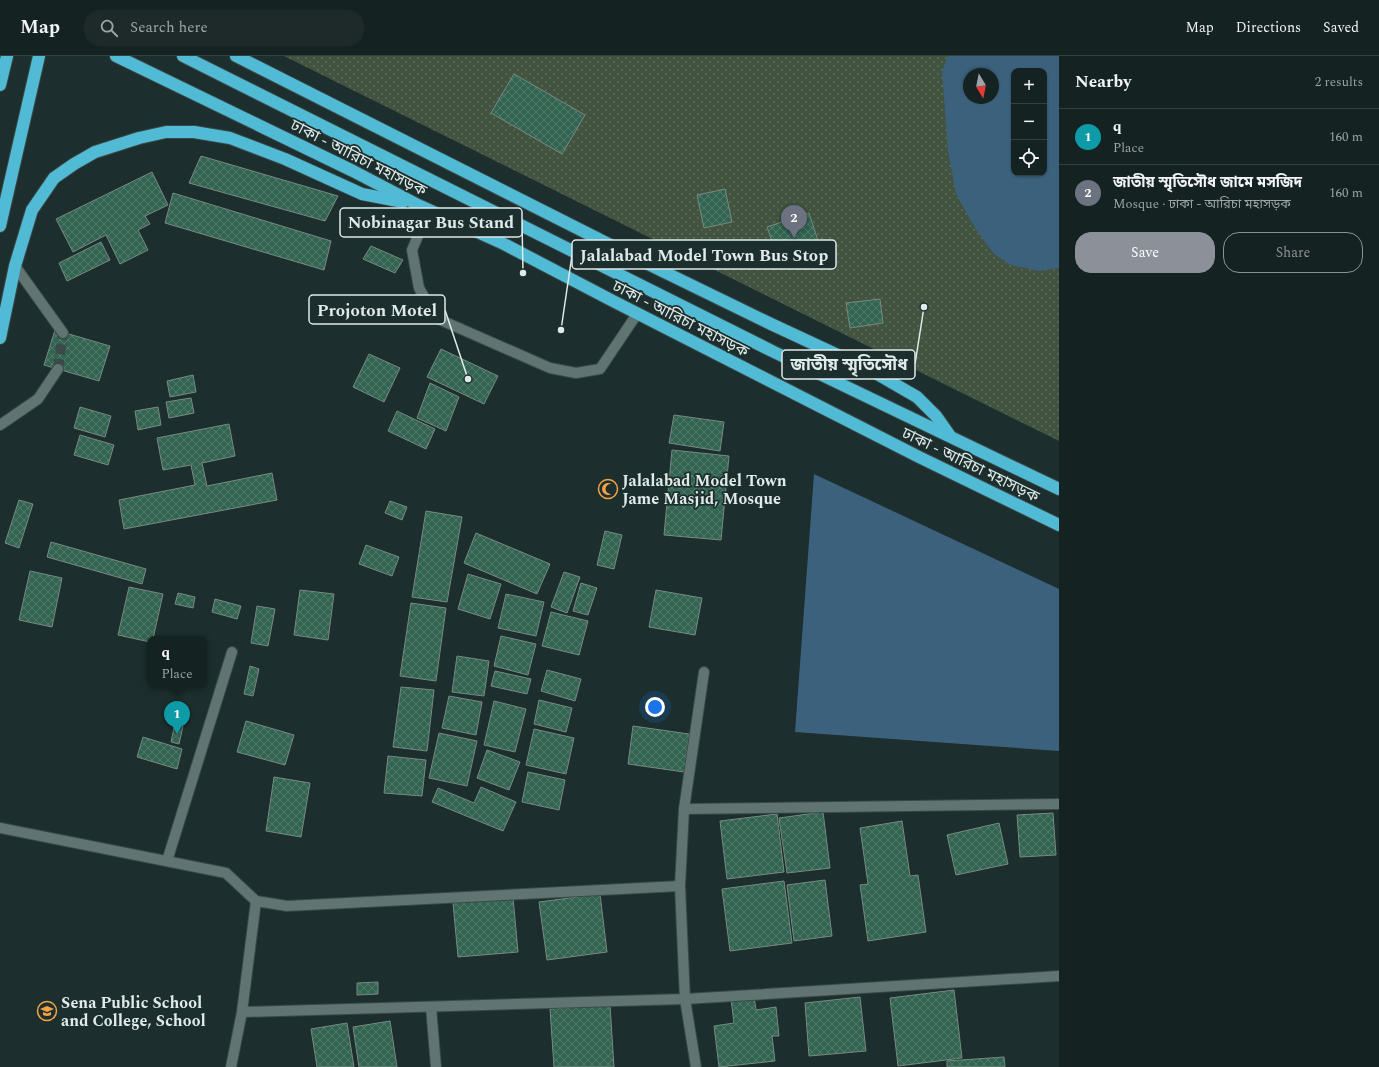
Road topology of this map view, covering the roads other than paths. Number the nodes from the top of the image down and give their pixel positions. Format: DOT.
graph roads {
  1 [pos="6,56"];
  2 [pos="39,56"];
  3 [pos="116,56"];
  4 [pos="183,56"];
  5 [pos="236,56"];
  6 [pos="0,85"];
  7 [pos="424,207"];
  8 [pos="0,226"];
  9 [pos="16,266"];
  10 [pos="637,314"];
  11 [pos="63,332"];
  12 [pos="0,338"];
  13 [pos="58,369"];
  14 [pos="0,426"];
  15 [pos="950,437"];
  16 [pos="1059,489"];
  17 [pos="1059,526"];
  18 [pos="232,652"];
  19 [pos="704,672"];
  20 [pos="1059,804"];
  21 [pos="684,809"];
  22 [pos="0,828"];
  23 [pos="167,861"];
  24 [pos="680,886"];
  25 [pos="256,901"];
  26 [pos="1059,976"];
  27 [pos="685,1000"];
  28 [pos="431,1007"];
  29 [pos="242,1012"];
  30 [pos="231,1067"];
  31 [pos="436,1067"];
  32 [pos="696,1067"];
  1 -- 6 [label="highway"];
  2 -- 8 [label="highway"];
  3 -- 7 [label="highway, ঢাকা - আরিচা মহাসড়ক"];
  4 -- 15 [label="highway"];
  5 -- 15 [label="highway"];
  7 -- 9 [label="highway"];
  7 -- 10 [label="highway, ঢাকা - আরিচা মহাসড়ক"];
  7 -- 10 [label="street"];
  9 -- 11 [label="street"];
  9 -- 12 [label="highway"];
  10 -- 17 [label="highway, ঢাকা - আরিচা মহাসড়ক"];
  13 -- 14 [label="street"];
  15 -- 16 [label="highway"];
  18 -- 23 [label="street"];
  19 -- 21 [label="street"];
  20 -- 21 [label="street"];
  21 -- 24 [label="street"];
  22 -- 23 [label="street"];
  23 -- 25 [label="street"];
  24 -- 25 [label="street"];
  24 -- 27 [label="street"];
  25 -- 29 [label="street"];
  26 -- 27 [label="street"];
  27 -- 28 [label="street"];
  27 -- 32 [label="street"];
  28 -- 29 [label="street"];
  28 -- 31 [label="street"];
  29 -- 30 [label="street"];
}
